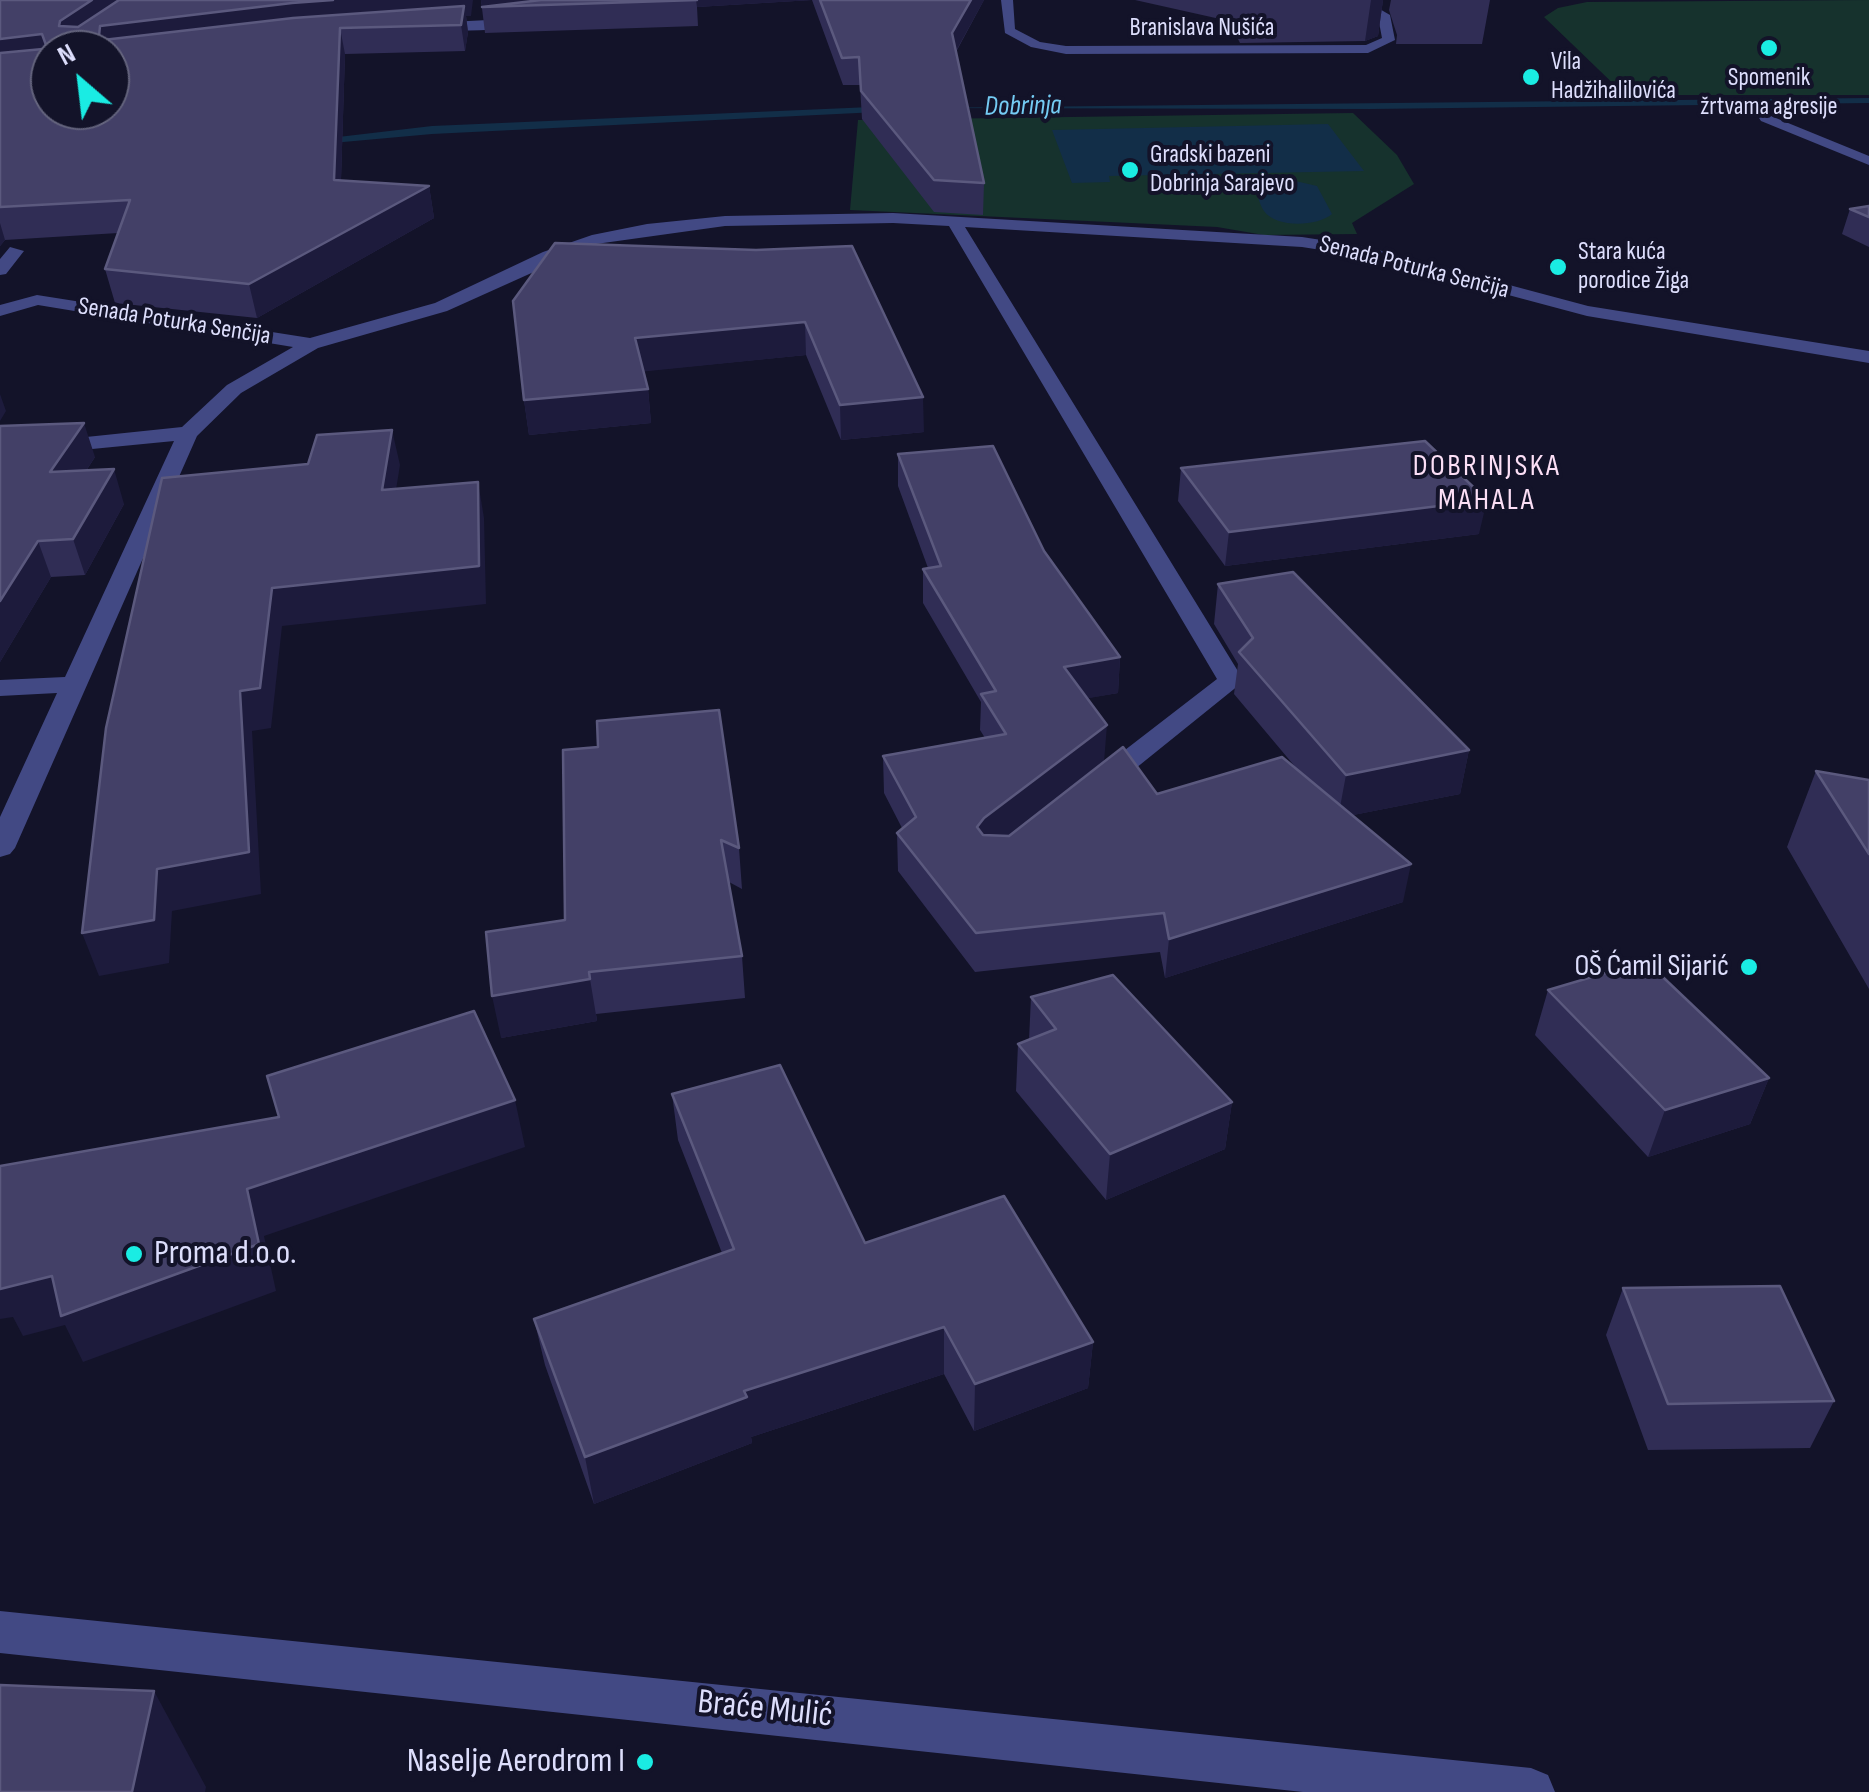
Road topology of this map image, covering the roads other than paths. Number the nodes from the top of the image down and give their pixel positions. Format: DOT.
graph roads {
  1 [pos="580,0"];
  2 [pos="1008,0"];
  3 [pos="1391,3"];
  4 [pos="417,28"];
  5 [pos="1766,118"];
  6 [pos="1869,161"];
  7 [pos="954,220"];
  8 [pos="16,251"];
  9 [pos="0,270"];
  10 [pos="0,294"];
  11 [pos="36,300"];
  12 [pos="0,311"];
  13 [pos="310,344"];
  14 [pos="1869,357"];
  15 [pos="188,432"];
  16 [pos="0,452"];
  17 [pos="76,684"];
  18 [pos="0,688"];
  19 [pos="1074,804"];
  20 [pos="0,848"];
  21 [pos="0,1632"];
  22 [pos="1530,1792"];
  1 -- 4 [label="street"];
  2 -- 3 [label="street, Branislava Nušića"];
  5 -- 6 [label="street"];
  7 -- 13 [label="street, Senada Poturka Senčija"];
  7 -- 14 [label="street, Senada Poturka Senčija"];
  7 -- 19 [label="street"];
  8 -- 9 [label="street"];
  10 -- 11 [label="street, Senada Poturka Senčija"];
  11 -- 12 [label="street, Senada Poturka Senčija"];
  11 -- 13 [label="street, Senada Poturka Senčija"];
  13 -- 15 [label="street, Senada Poturka Senčija"];
  15 -- 16 [label="street"];
  15 -- 17 [label="street, Senada Poturka Senčija"];
  17 -- 18 [label="street"];
  17 -- 20 [label="street, Senada Poturka Senčija"];
  21 -- 22 [label="street, Braće Mulić"];
}
